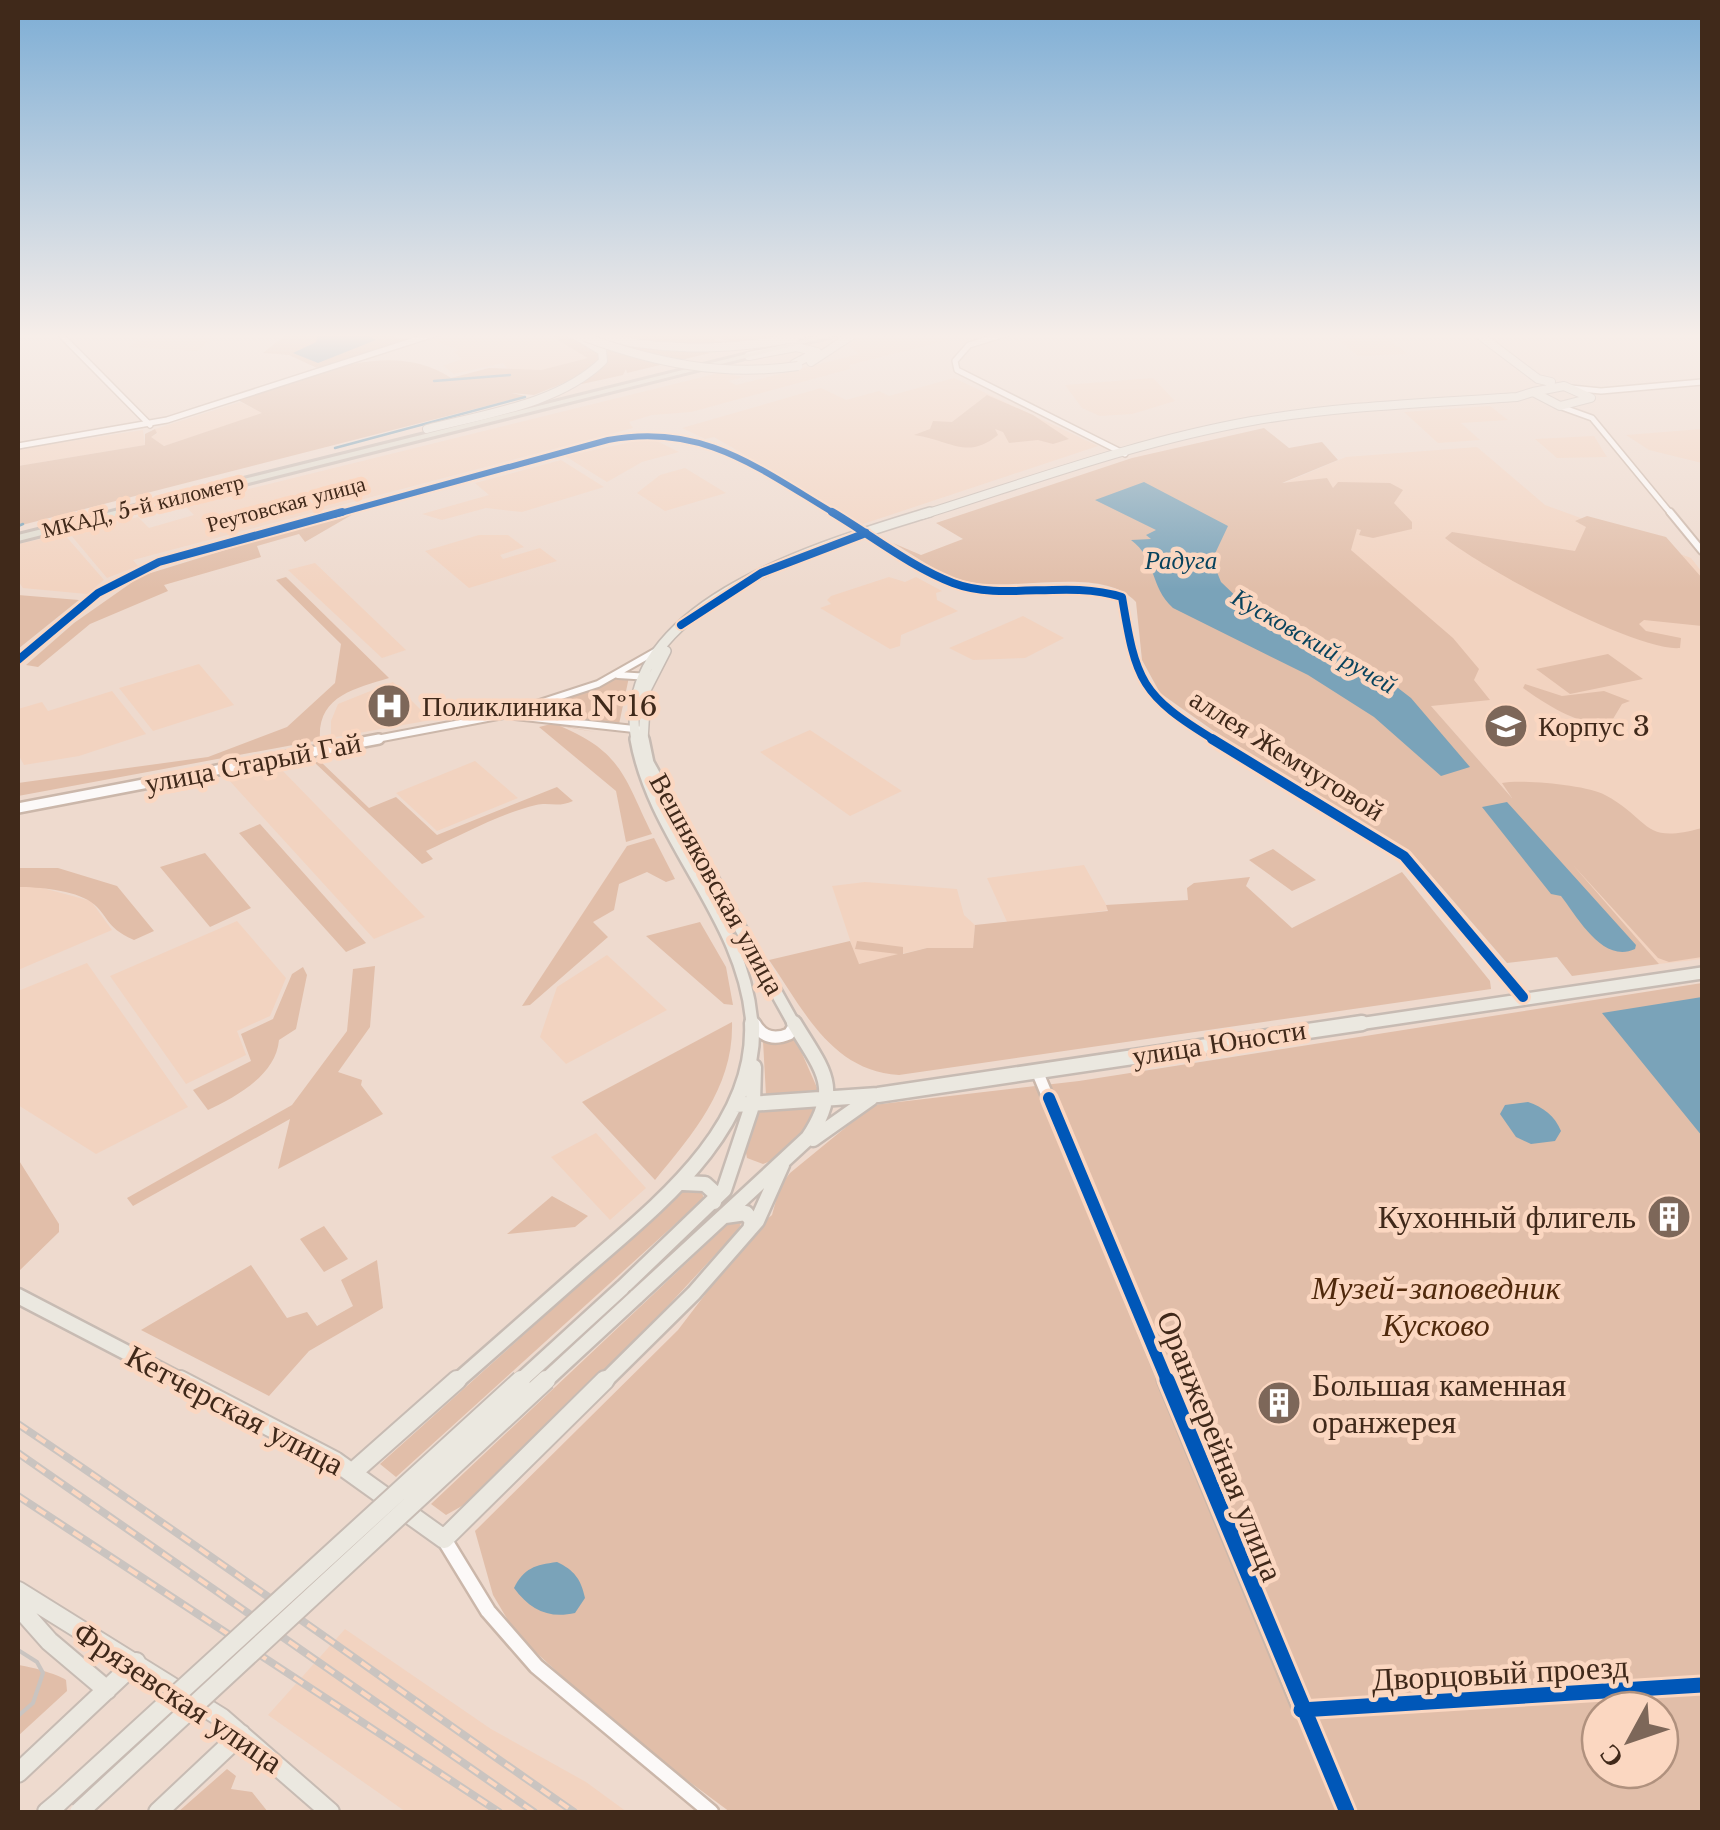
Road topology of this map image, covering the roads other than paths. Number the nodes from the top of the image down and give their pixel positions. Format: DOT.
graph roads {
  1 [pos="144,418"];
  2 [pos="168,418"];
  3 [pos="460,418"];
  4 [pos="473,418"];
  5 [pos="488,418"];
  6 [pos="1049,418"];
  7 [pos="1277,418"];
  8 [pos="1592,418"];
  9 [pos="150,424"];
  10 [pos="427,429"];
  11 [pos="18,446"];
  12 [pos="1122,453"];
  13 [pos="18,530"];
  14 [pos="869,535"];
  15 [pos="18,538"];
  16 [pos="847,542"];
  17 [pos="1702,551"];
  18 [pos="658,650"];
  19 [pos="18,660"];
  20 [pos="614,676"];
  21 [pos="645,676"];
  22 [pos="554,701"];
  23 [pos="488,719"];
  24 [pos="559,719"];
  25 [pos="637,731"];
  26 [pos="661,800"];
  27 [pos="18,808"];
  28 [pos="1702,973"];
  29 [pos="1522,997"];
  30 [pos="793,1018"];
  31 [pos="755,1024"];
  32 [pos="753,1052"];
  33 [pos="1036,1070"];
  34 [pos="878,1095"];
  35 [pos="828,1098"];
  36 [pos="753,1103"];
  37 [pos="735,1105"];
  38 [pos="797,1150"];
  39 [pos="784,1161"];
  40 [pos="682,1182"];
  41 [pos="712,1206"];
  42 [pos="750,1229"];
  43 [pos="702,1234"];
  44 [pos="629,1292"];
  45 [pos="18,1296"];
  46 [pos="352,1472"];
  47 [pos="444,1539"];
  48 [pos="18,1591"];
  49 [pos="18,1606"];
  50 [pos="136,1662"];
  51 [pos="1702,1685"];
  52 [pos="107,1690"];
  53 [pos="1301,1710"];
  54 [pos="240,1734"];
  55 [pos="18,1773"];
  56 [pos="53,1807"];
  57 [pos="79,1812"];
  58 [pos="158,1812"];
  59 [pos="330,1812"];
  60 [pos="711,1812"];
  1 -- 9 [label="street"];
  2 -- 9 [label="street"];
  3 -- 10 [label="main road"];
  4 -- 10 [label="highway, МКАД, 5-й километр"];
  5 -- 15 [label="highway, МКАД, 5-й километр"];
  6 -- 12 [label="street"];
  7 -- 12 [label="main road, Вешняковская улица"];
  8 -- 17 [label="street"];
  9 -- 11 [label="street"];
  10 -- 13 [label="highway, МКАД, 5-й километр"];
  12 -- 14 [label="main road, Вешняковская улица"];
  14 -- 16 [label="main road, Вешняковская улица"];
  14 -- 19 [label="street, Реутовская улица"];
  14 -- 29 [label="street, аллея Жемчуговой"];
  16 -- 18 [label="main road, Вешняковская улица"];
  16 -- 21 [label="main road, Вешняковская улица"];
  18 -- 20 [label="street, улица Старый Гай"];
  18 -- 21 [label="main road, Вешняковская улица"];
  20 -- 21 [label="street, улица Старый Гай"];
  20 -- 22 [label="street, улица Старый Гай"];
  21 -- 25 [label="main road, Вешняковская улица"];
  22 -- 23 [label="street, улица Старый Гай"];
  22 -- 24 [label="street"];
  23 -- 24 [label="street, улица Старый Гай"];
  23 -- 27 [label="street, улица Старый Гай"];
  24 -- 25 [label="street, улица Старый Гай"];
  25 -- 26 [label="main road, Вешняковская улица"];
  26 -- 30 [label="main road, Вешняковская улица"];
  26 -- 31 [label="main road, Вешняковская улица"];
  28 -- 29 [label="main road, улица Юности"];
  29 -- 33 [label="main road, улица Юности"];
  30 -- 31 [label="street"];
  30 -- 35 [label="main road, Вешняковская улица"];
  31 -- 32 [label="main road, Вешняковская улица"];
  32 -- 36 [label="main road"];
  32 -- 37 [label="main road, Вешняковская улица"];
  33 -- 34 [label="main road, улица Юности"];
  33 -- 53 [label="street, Оранжерейная улица"];
  34 -- 35 [label="main road, улица Юности"];
  34 -- 38 [label="main road"];
  35 -- 36 [label="main road, улица Юности"];
  35 -- 38 [label="main road"];
  36 -- 37 [label="main road, улица Юности"];
  36 -- 41 [label="main road"];
  37 -- 40 [label="main road, Вешняковская улица"];
  38 -- 39 [label="main road"];
  39 -- 42 [label="main road"];
  39 -- 43 [label="main road"];
  40 -- 41 [label="main road"];
  40 -- 46 [label="main road, Вешняковская улица"];
  41 -- 44 [label="main road"];
  42 -- 43 [label="main road"];
  42 -- 47 [label="main road"];
  43 -- 44 [label="main road"];
  44 -- 56 [label="main road, bridge"];
  44 -- 57 [label="main road, bridge"];
  45 -- 46 [label="main road, Кетчерская улица"];
  46 -- 47 [label="main road, Кетчерская улица"];
  47 -- 60 [label="street"];
  48 -- 50 [label="main road, Фрязевская улица"];
  49 -- 52 [label="main road"];
  50 -- 52 [label="main road"];
  50 -- 54 [label="main road, Фрязевская улица"];
  51 -- 53 [label="street, Дворцовый проезд"];
  52 -- 55 [label="main road"];
  54 -- 58 [label="main road"];
  54 -- 59 [label="main road, Фрязевская улица"];
}
